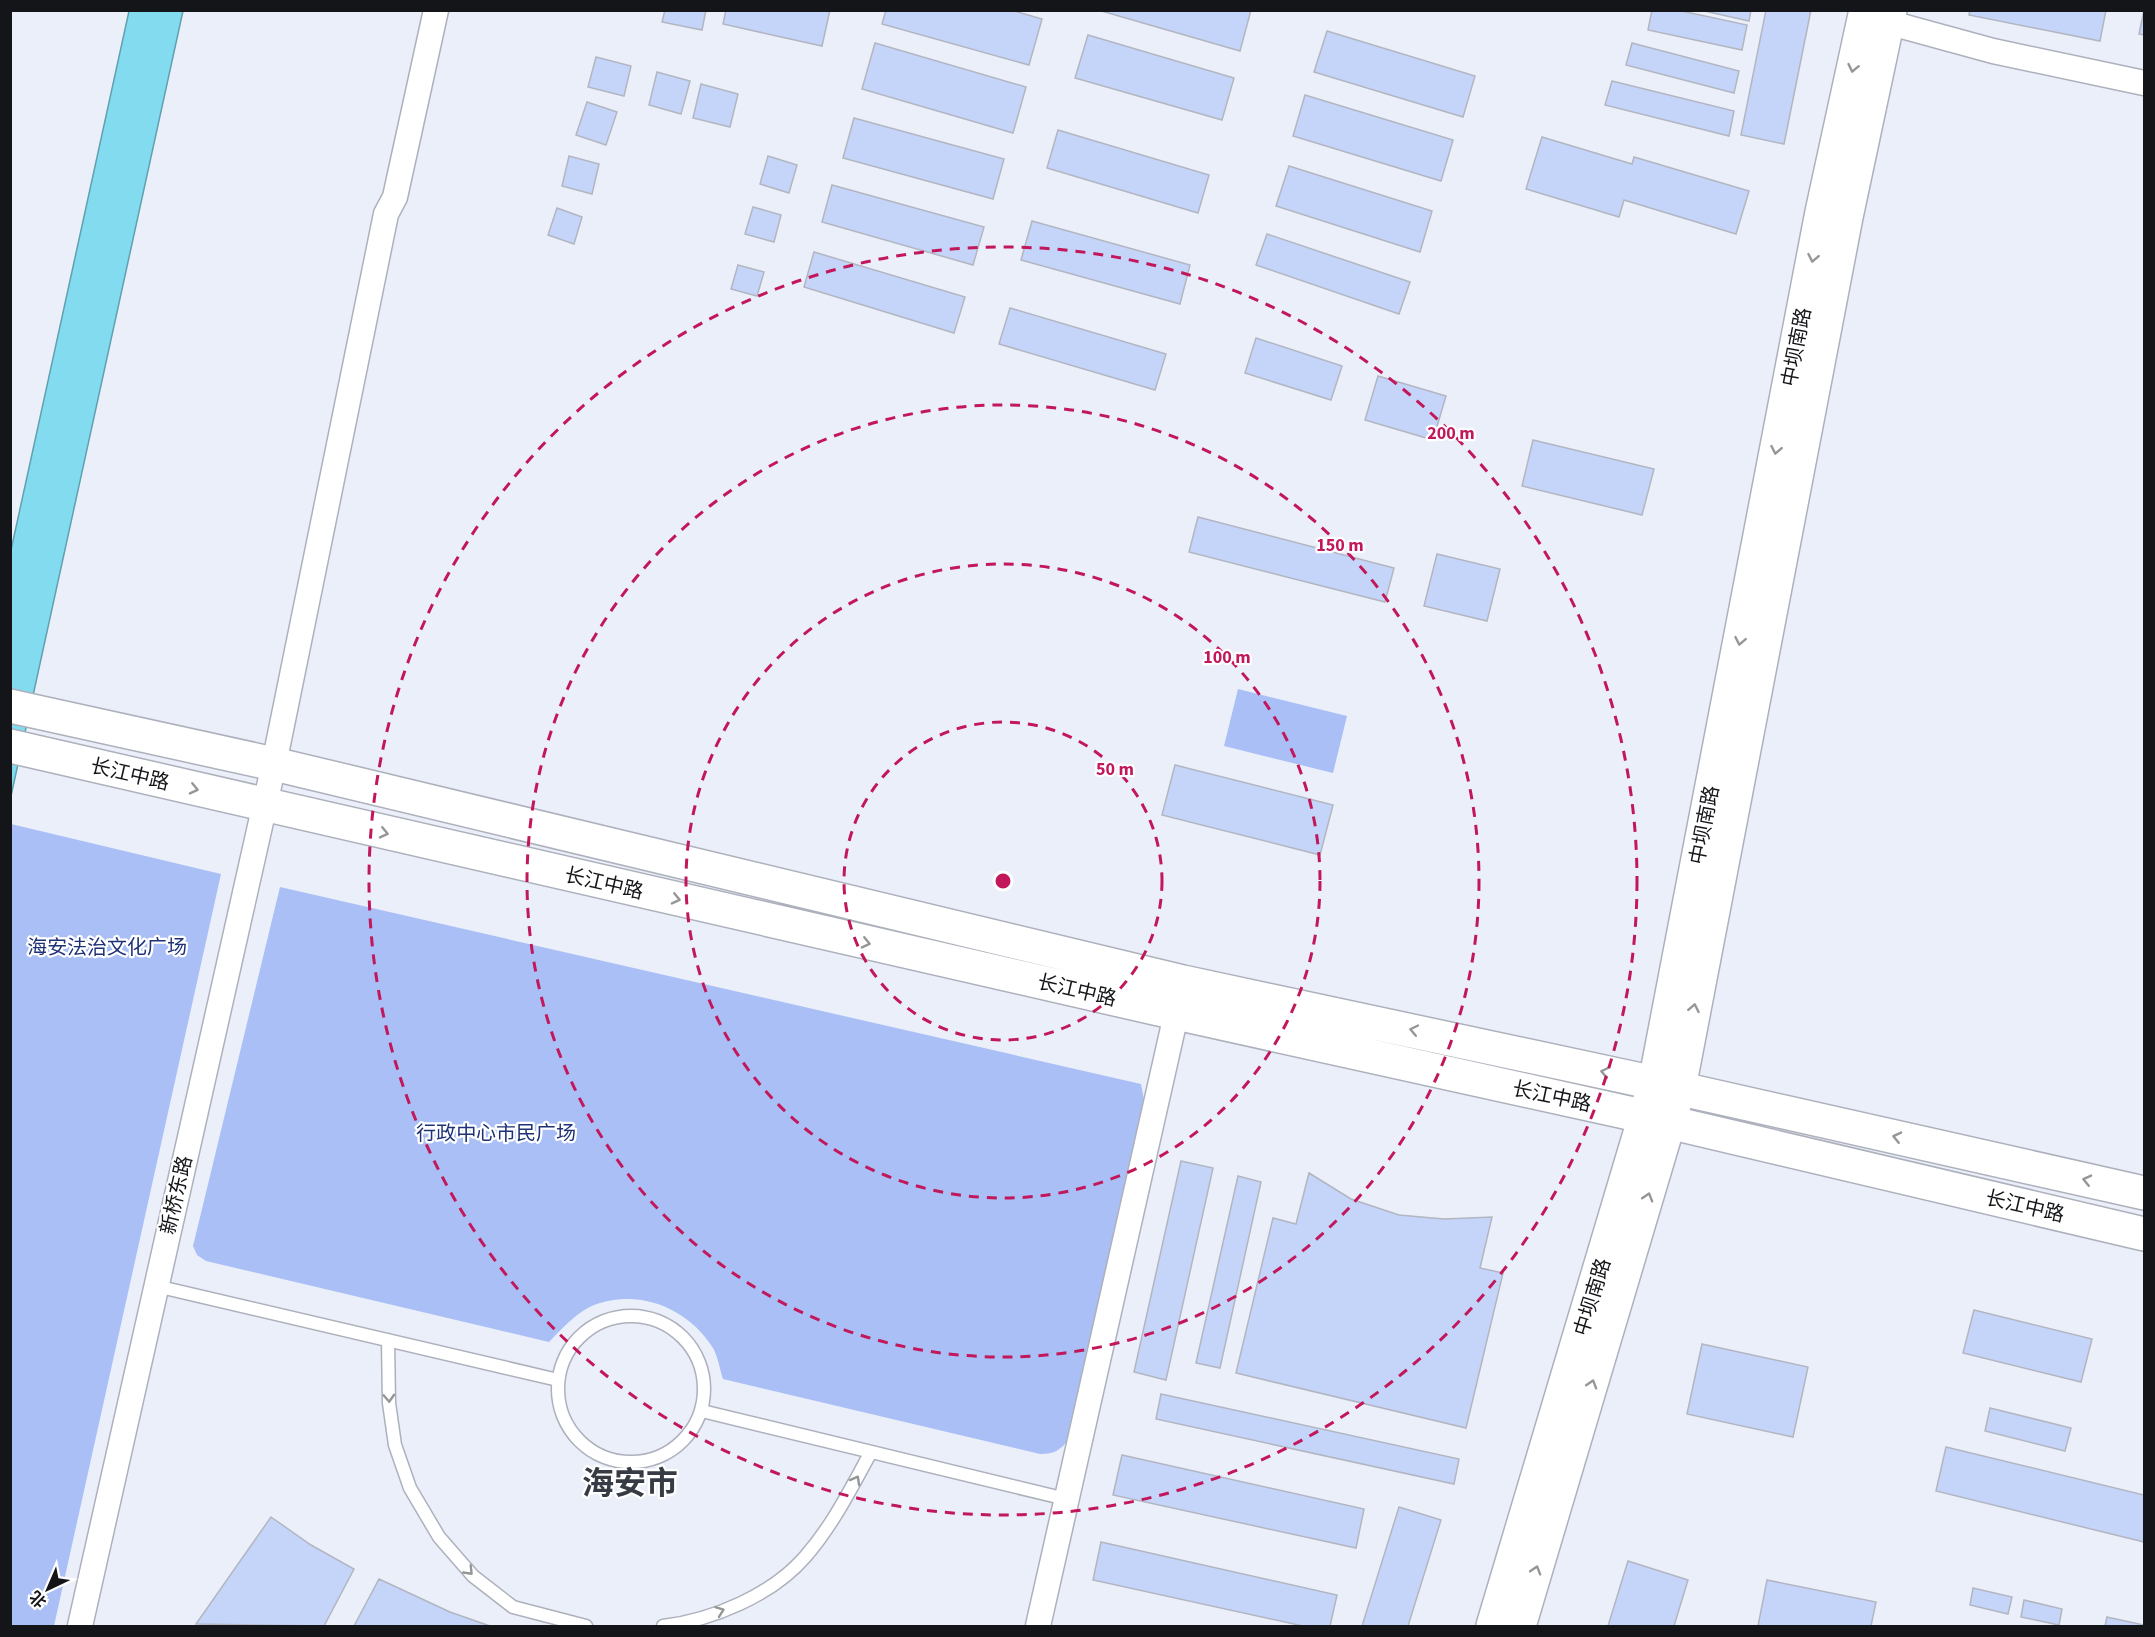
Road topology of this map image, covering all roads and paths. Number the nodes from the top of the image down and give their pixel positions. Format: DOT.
graph roads {
  1 [pos="436,10"];
  2 [pos="1881,14"];
  3 [pos="2145,83"];
  4 [pos="26,710"];
  5 [pos="22,749"];
  6 [pos="274,764"];
  7 [pos="264,806"];
  8 [pos="1183,982"];
  9 [pos="1176,1013"];
  10 [pos="1667,1085"];
  11 [pos="1658,1120"];
  12 [pos="2145,1193"];
  13 [pos="2145,1234"];
  14 [pos="156,1286"];
  15 [pos="388,1340"];
  16 [pos="558,1380"];
  17 [pos="702,1411"];
  18 [pos="871,1452"];
  19 [pos="1066,1499"];
  20 [pos="80,1626"];
  21 [pos="586,1626"];
  22 [pos="663,1626"];
  23 [pos="1038,1626"];
  24 [pos="1493,1626"];
  25 [pos="1519,1626"];
  1 -- 6 [label="street, 新桥东路"];
  2 -- 3 [label="street"];
  2 -- 10 [label="main road, 中坝南路"];
  4 -- 6 [label="main road, 长江中路"];
  5 -- 7 [label="main road, 长江中路, one-way"];
  6 -- 7 [label="street, 新桥东路"];
  6 -- 8 [label="main road, 长江中路"];
  7 -- 9 [label="main road, 长江中路, one-way"];
  7 -- 14 [label="street, 新桥东路"];
  8 -- 9 [label="street"];
  10 -- 8 [label="main road, 长江中路, one-way"];
  9 -- 11 [label="main road, 长江中路"];
  9 -- 19 [label="street"];
  10 -- 11 [label="main road, 中坝南路"];
  12 -- 10 [label="main road, 长江中路, one-way"];
  11 -- 13 [label="main road, 长江中路"];
  11 -- 24 [label="main road, 中坝南路"];
  25 -- 11 [label="main road, 中坝南路, one-way"];
  14 -- 15 [label="lane"];
  14 -- 20 [label="street, 新桥东路"];
  15 -- 16 [label="lane"];
  15 -- 21 [label="lane, one-way"];
  16 -- 17 [label="lane"];
  16 -- 17 [label="lane"];
  17 -- 18 [label="lane"];
  18 -- 19 [label="lane"];
  22 -- 18 [label="lane, one-way"];
  19 -- 23 [label="street"];
}
